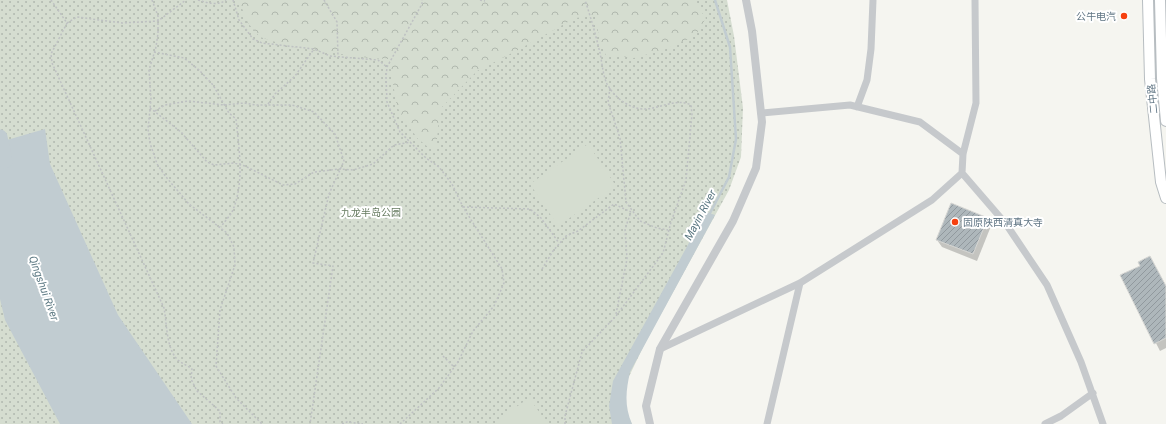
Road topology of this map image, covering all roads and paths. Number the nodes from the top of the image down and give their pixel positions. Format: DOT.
graph roads {
  1 [pos="51,0"];
  2 [pos="152,0"];
  3 [pos="186,0"];
  4 [pos="198,0"];
  5 [pos="226,0"];
  6 [pos="233,0"];
  7 [pos="324,0"];
  8 [pos="422,0"];
  9 [pos="480,0"];
  10 [pos="586,0"];
  11 [pos="746,0"];
  12 [pos="873,0"];
  13 [pos="975,0"];
  14 [pos="1148,0"];
  15 [pos="1160,0"];
  16 [pos="485,1"];
  17 [pos="158,21"];
  18 [pos="67,23"];
  19 [pos="314,49"];
  20 [pos="154,52"];
  21 [pos="338,56"];
  22 [pos="387,66"];
  23 [pos="610,88"];
  24 [pos="224,105"];
  25 [pos="268,105"];
  26 [pos="857,107"];
  27 [pos="150,108"];
  28 [pos="155,111"];
  29 [pos="761,113"];
  30 [pos="1166,121"];
  31 [pos="411,142"];
  32 [pos="963,154"];
  33 [pos="240,164"];
  34 [pos="339,169"];
  35 [pos="962,173"];
  36 [pos="1166,198"];
  37 [pos="463,207"];
  38 [pos="632,209"];
  39 [pos="631,212"];
  40 [pos="221,227"];
  41 [pos="669,230"];
  42 [pos="559,244"];
  43 [pos="542,269"];
  44 [pos="800,283"];
  45 [pos="616,316"];
  46 [pos="660,348"];
  47 [pos="442,356"];
  48 [pos="454,367"];
  49 [pos="1093,393"];
  50 [pos="223,424"];
  51 [pos="262,424"];
  52 [pos="310,424"];
  53 [pos="342,424"];
  54 [pos="363,424"];
  55 [pos="400,424"];
  56 [pos="565,424"];
  57 [pos="650,424"];
  58 [pos="767,424"];
  59 [pos="1045,424"];
  60 [pos="1103,424"];
  1 -- 18 [label="path"];
  2 -- 17 [label="path"];
  3 -- 17 [label="path"];
  4 -- 5 [label="path"];
  6 -- 19 [label="path"];
  7 -- 21 [label="path"];
  8 -- 22 [label="path"];
  9 -- 16 [label="path"];
  10 -- 23 [label="path"];
  11 -- 29 [label="street"];
  12 -- 26 [label="street"];
  13 -- 32 [label="street"];
  14 -- 36 [label="main road, 二中路"];
  15 -- 30 [label="main road, 二中路"];
  17 -- 18 [label="path"];
  17 -- 20 [label="path"];
  18 -- 50 [label="path"];
  19 -- 21 [label="path"];
  19 -- 25 [label="path"];
  20 -- 24 [label="path"];
  20 -- 27 [label="path"];
  21 -- 22 [label="path"];
  22 -- 31 [label="path"];
  23 -- 38 [label="path"];
  23 -- 41 [label="path"];
  24 -- 25 [label="path"];
  24 -- 28 [label="path"];
  24 -- 33 [label="path"];
  25 -- 34 [label="path"];
  26 -- 29 [label="street"];
  26 -- 32 [label="street"];
  27 -- 28 [label="path"];
  27 -- 40 [label="path"];
  28 -- 33 [label="path"];
  29 -- 46 [label="street"];
  31 -- 34 [label="path"];
  31 -- 37 [label="path"];
  32 -- 35 [label="street"];
  33 -- 34 [label="path"];
  33 -- 40 [label="path"];
  34 -- 52 [label="path"];
  35 -- 44 [label="street"];
  35 -- 49 [label="street"];
  37 -- 42 [label="path"];
  37 -- 48 [label="path"];
  38 -- 39 [label="path"];
  38 -- 41 [label="path"];
  39 -- 42 [label="path"];
  39 -- 45 [label="path"];
  40 -- 51 [label="path"];
  41 -- 45 [label="path"];
  42 -- 43 [label="path"];
  44 -- 46 [label="street"];
  44 -- 58 [label="street"];
  45 -- 56 [label="path"];
  46 -- 57 [label="street"];
  47 -- 48 [label="path"];
  48 -- 55 [label="path"];
  49 -- 59 [label="street"];
  49 -- 60 [label="street"];
  53 -- 54 [label="path"];
}
